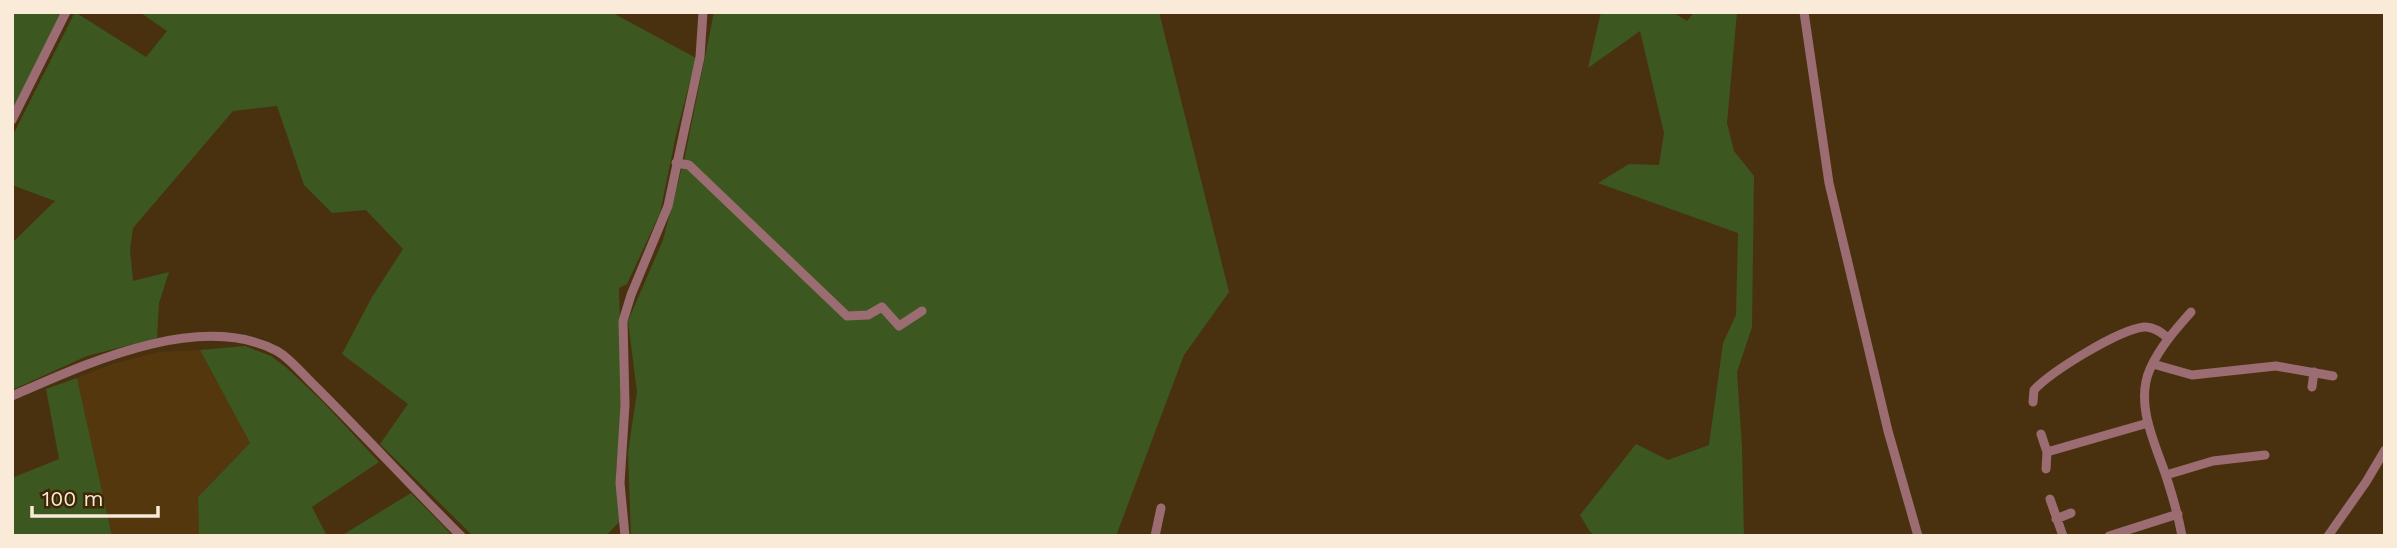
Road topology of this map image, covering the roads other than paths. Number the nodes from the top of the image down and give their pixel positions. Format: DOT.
graph roads {
  1 [pos="66,12"];
  2 [pos="703,12"];
  3 [pos="1804,12"];
  4 [pos="12,120"];
  5 [pos="676,163"];
  6 [pos="922,311"];
  7 [pos="2191,312"];
  8 [pos="2168,338"];
  9 [pos="2153,364"];
  10 [pos="2314,372"];
  11 [pos="2333,376"];
  12 [pos="2312,387"];
  13 [pos="12,396"];
  14 [pos="2033,402"];
  15 [pos="2148,423"];
  16 [pos="2040,434"];
  17 [pos="2385,450"];
  18 [pos="2047,452"];
  19 [pos="2265,454"];
  20 [pos="2046,469"];
  21 [pos="2166,475"];
  22 [pos="2050,499"];
  23 [pos="1161,508"];
  24 [pos="2071,513"];
  25 [pos="2178,514"];
  26 [pos="2056,519"];
  27 [pos="461,536"];
  28 [pos="625,536"];
  29 [pos="1155,536"];
  30 [pos="1918,536"];
  31 [pos="2063,536"];
  32 [pos="2109,536"];
  33 [pos="2182,536"];
  34 [pos="2328,536"];
  1 -- 4 [label="street"];
  2 -- 5 [label="street"];
  3 -- 30 [label="street"];
  5 -- 6 [label="street"];
  5 -- 28 [label="street"];
  7 -- 8 [label="street"];
  8 -- 9 [label="street"];
  8 -- 14 [label="street"];
  9 -- 10 [label="street"];
  9 -- 15 [label="street"];
  10 -- 11 [label="street"];
  10 -- 12 [label="street"];
  13 -- 27 [label="street"];
  15 -- 18 [label="street"];
  15 -- 21 [label="street"];
  16 -- 18 [label="street"];
  17 -- 34 [label="street"];
  18 -- 20 [label="street"];
  19 -- 21 [label="street"];
  21 -- 25 [label="street"];
  22 -- 26 [label="street"];
  23 -- 29 [label="street"];
  24 -- 26 [label="street"];
  25 -- 32 [label="street"];
  25 -- 33 [label="street"];
  26 -- 31 [label="street"];
}
